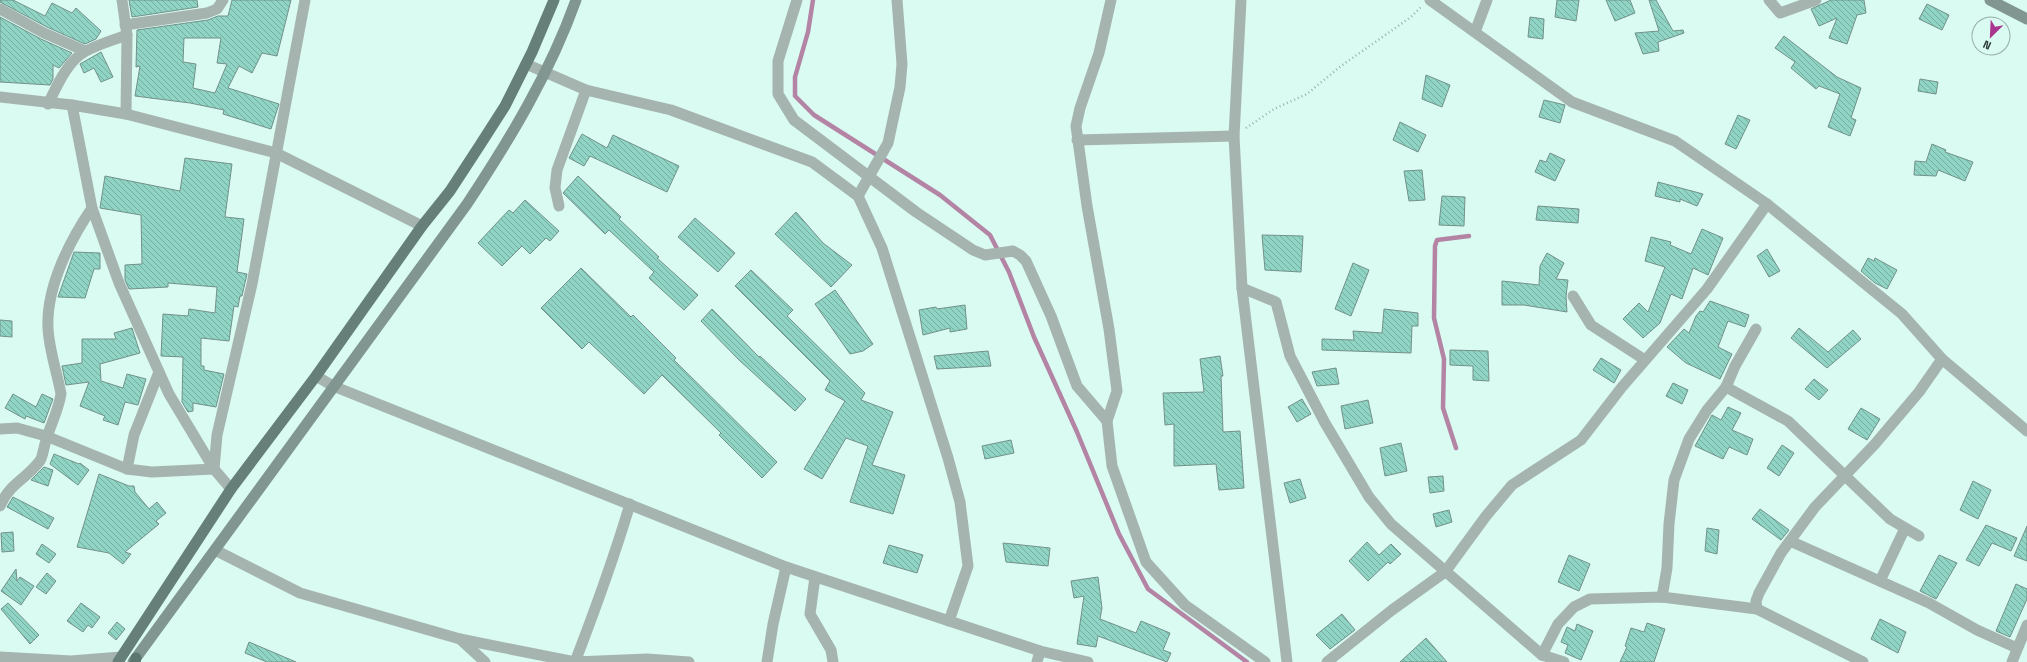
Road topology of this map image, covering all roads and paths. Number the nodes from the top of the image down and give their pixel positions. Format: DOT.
graph roads {
  1 [pos="122,0"];
  2 [pos="223,0"];
  3 [pos="304,0"];
  4 [pos="554,0"];
  5 [pos="576,0"];
  6 [pos="797,0"];
  7 [pos="897,0"];
  8 [pos="1112,0"];
  9 [pos="1241,0"];
  10 [pos="1487,0"];
  11 [pos="1769,0"];
  12 [pos="1816,0"];
  13 [pos="1990,0"];
  14 [pos="1427,2"];
  15 [pos="0,9"];
  16 [pos="2027,19"];
  17 [pos="126,30"];
  18 [pos="1475,32"];
  19 [pos="85,51"];
  20 [pos="526,64"];
  21 [pos="546,72"];
  22 [pos="586,90"];
  23 [pos="0,97"];
  24 [pos="48,104"];
  25 [pos="72,105"];
  26 [pos="126,114"];
  27 [pos="1234,136"];
  28 [pos="1077,140"];
  29 [pos="276,153"];
  30 [pos="869,177"];
  31 [pos="858,196"];
  32 [pos="1767,204"];
  33 [pos="559,206"];
  34 [pos="92,208"];
  35 [pos="422,226"];
  36 [pos="1242,288"];
  37 [pos="1573,296"];
  38 [pos="1756,329"];
  39 [pos="1942,359"];
  40 [pos="1645,360"];
  41 [pos="159,372"];
  42 [pos="316,376"];
  43 [pos="333,386"];
  44 [pos="1726,388"];
  45 [pos="1107,421"];
  46 [pos="0,429"];
  47 [pos="2027,431"];
  48 [pos="46,436"];
  49 [pos="127,469"];
  50 [pos="214,469"];
  51 [pos="1844,477"];
  52 [pos="231,490"];
  53 [pos="630,504"];
  54 [pos="0,506"];
  55 [pos="1905,528"];
  56 [pos="1919,536"];
  57 [pos="1790,541"];
  58 [pos="216,550"];
  59 [pos="786,567"];
  60 [pos="1445,572"];
  61 [pos="815,577"];
  62 [pos="1880,581"];
  63 [pos="1662,597"];
  64 [pos="1757,609"];
  65 [pos="949,621"];
  66 [pos="2027,625"];
  67 [pos="460,639"];
  68 [pos="2017,648"];
  69 [pos="1040,651"];
  70 [pos="1542,655"];
  71 [pos="0,657"];
  72 [pos="120,660"];
  73 [pos="135,661"];
  74 [pos="485,662"];
  75 [pos="575,662"];
  76 [pos="689,662"];
  77 [pos="767,662"];
  78 [pos="833,662"];
  79 [pos="1037,662"];
  80 [pos="1088,662"];
  81 [pos="1265,662"];
  82 [pos="1288,662"];
  83 [pos="1327,662"];
  84 [pos="1564,662"];
  85 [pos="1863,662"];
  86 [pos="2012,662"];
  1 -- 17 [label="street"];
  2 -- 17 [label="street"];
  3 -- 29 [label="street"];
  4 -- 20 [label="main road"];
  5 -- 21 [label="main road"];
  6 -- 30 [label="street"];
  7 -- 30 [label="street"];
  8 -- 28 [label="street"];
  9 -- 27 [label="street"];
  10 -- 18 [label="street"];
  11 -- 12 [label="street"];
  13 -- 16 [label="main road"];
  14 -- 18 [label="street"];
  14 -- 27 [label="path"];
  15 -- 19 [label="street"];
  17 -- 19 [label="street"];
  17 -- 26 [label="street"];
  18 -- 32 [label="street"];
  19 -- 24 [label="street"];
  20 -- 21 [label="street"];
  20 -- 35 [label="main road"];
  21 -- 22 [label="street"];
  21 -- 43 [label="main road"];
  22 -- 31 [label="street"];
  22 -- 33 [label="street"];
  23 -- 24 [label="street"];
  24 -- 25 [label="street"];
  25 -- 26 [label="street"];
  25 -- 34 [label="street"];
  26 -- 29 [label="street"];
  27 -- 28 [label="street"];
  27 -- 36 [label="street"];
  28 -- 45 [label="street"];
  29 -- 35 [label="street"];
  29 -- 50 [label="street"];
  30 -- 31 [label="street"];
  30 -- 45 [label="street"];
  31 -- 65 [label="street"];
  32 -- 39 [label="street"];
  32 -- 40 [label="street"];
  34 -- 41 [label="street"];
  34 -- 48 [label="street"];
  35 -- 42 [label="main road"];
  36 -- 60 [label="street"];
  36 -- 82 [label="street"];
  37 -- 40 [label="street"];
  38 -- 44 [label="street"];
  39 -- 47 [label="street"];
  39 -- 51 [label="street"];
  40 -- 60 [label="street"];
  41 -- 49 [label="street"];
  41 -- 50 [label="street"];
  42 -- 43 [label="street"];
  42 -- 52 [label="main road"];
  43 -- 53 [label="street"];
  43 -- 58 [label="main road"];
  44 -- 51 [label="street"];
  44 -- 63 [label="street"];
  45 -- 81 [label="street"];
  46 -- 48 [label="street"];
  48 -- 49 [label="street"];
  48 -- 54 [label="street"];
  49 -- 50 [label="street"];
  50 -- 52 [label="street"];
  51 -- 55 [label="street"];
  51 -- 57 [label="street"];
  52 -- 72 [label="main road"];
  53 -- 59 [label="street"];
  53 -- 75 [label="street"];
  55 -- 56 [label="street"];
  55 -- 62 [label="street"];
  57 -- 62 [label="street"];
  57 -- 64 [label="street"];
  58 -- 67 [label="street"];
  58 -- 73 [label="main road"];
  59 -- 61 [label="street"];
  59 -- 77 [label="street"];
  60 -- 70 [label="street"];
  60 -- 83 [label="street"];
  61 -- 65 [label="street"];
  61 -- 78 [label="street"];
  62 -- 68 [label="street"];
  63 -- 64 [label="street"];
  63 -- 70 [label="street"];
  64 -- 85 [label="street"];
  65 -- 69 [label="street"];
  66 -- 68 [label="street"];
  67 -- 74 [label="street"];
  67 -- 75 [label="street"];
  68 -- 86 [label="street"];
  69 -- 79 [label="street"];
  69 -- 80 [label="street"];
  70 -- 84 [label="street"];
  71 -- 72 [label="street"];
  75 -- 76 [label="street"];
}
